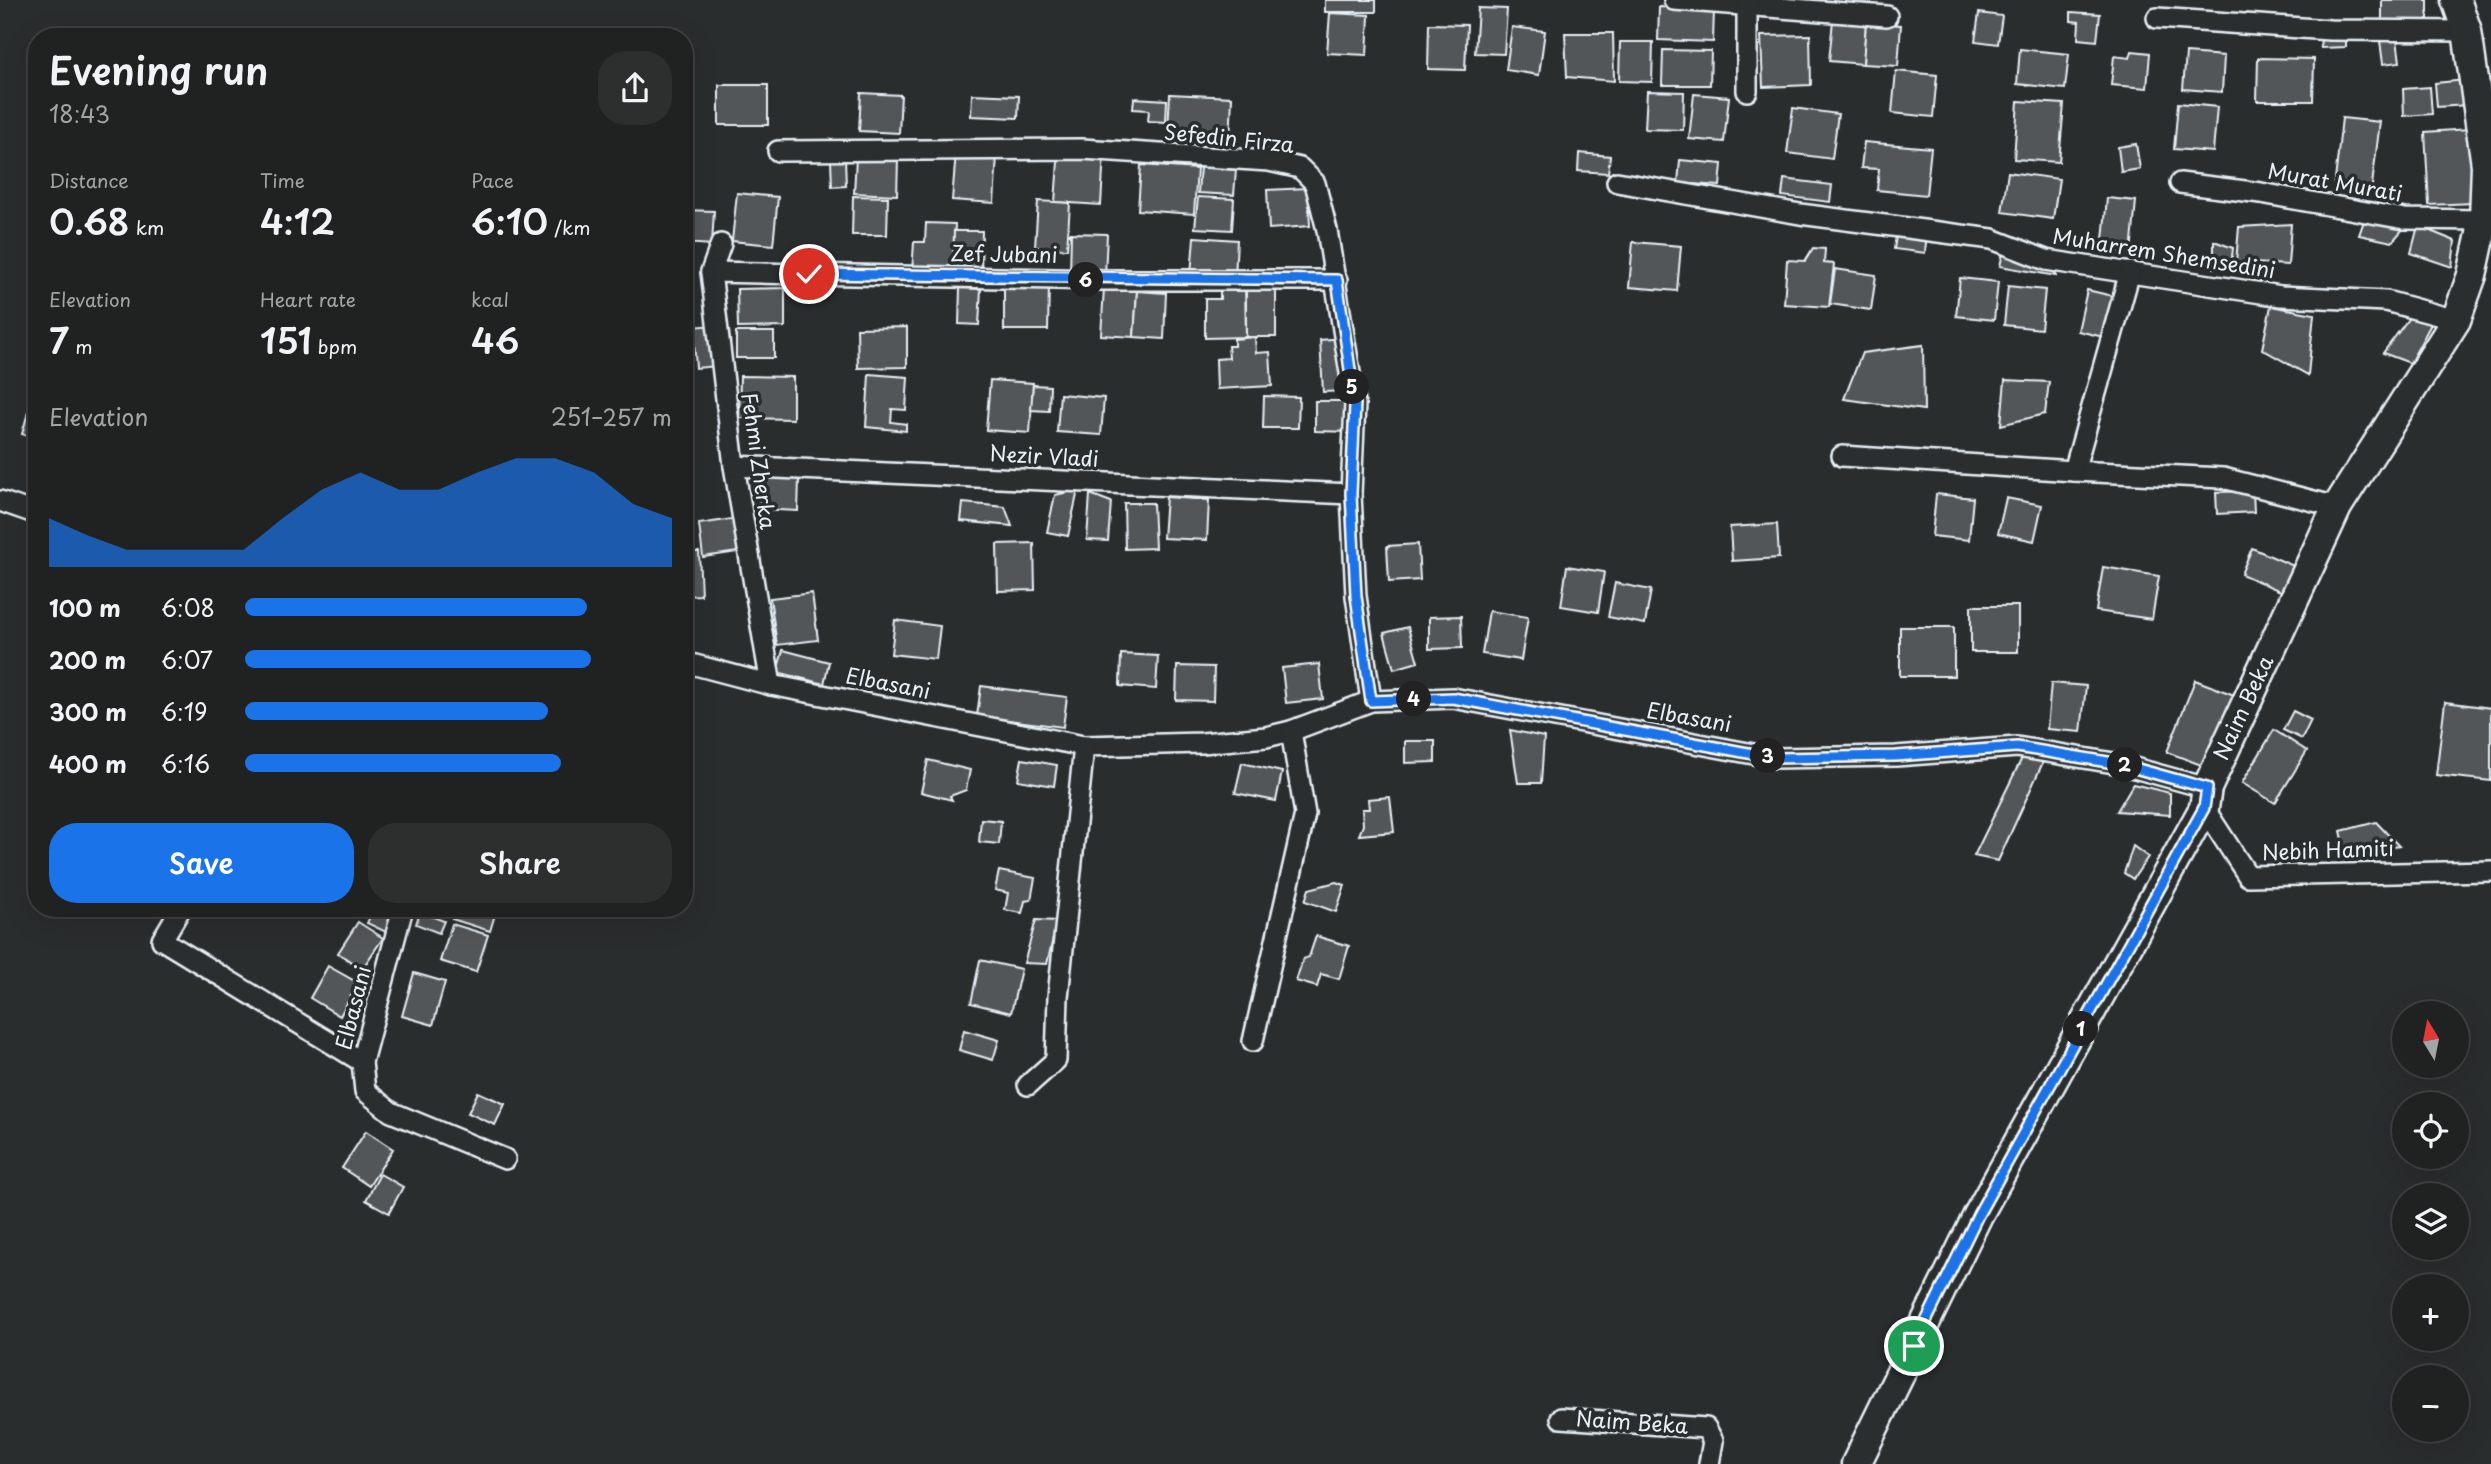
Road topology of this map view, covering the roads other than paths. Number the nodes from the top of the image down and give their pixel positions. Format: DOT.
graph roads {
  1 [pos="1674,0"];
  2 [pos="2456,0"];
  3 [pos="1747,3"];
  4 [pos="1888,16"];
  5 [pos="2157,18"];
  6 [pos="2467,31"];
  7 [pos="1747,92"];
  8 [pos="778,151"];
  9 [pos="1617,182"];
  10 [pos="2180,184"];
  11 [pos="2487,213"];
  12 [pos="721,244"];
  13 [pos="711,272"];
  14 [pos="2130,272"];
  15 [pos="1337,280"];
  16 [pos="2456,320"];
  17 [pos="1842,456"];
  18 [pos="734,466"];
  19 [pos="2074,471"];
  20 [pos="1351,494"];
  21 [pos="0,501"];
  22 [pos="2337,507"];
  23 [pos="28,511"];
  24 [pos="693,664"];
  25 [pos="771,685"];
  26 [pos="1371,701"];
  27 [pos="1291,731"];
  28 [pos="1084,746"];
  29 [pos="2206,798"];
  30 [pos="2491,871"];
  31 [pos="176,917"];
  32 [pos="401,917"];
  33 [pos="1253,1041"];
  34 [pos="362,1062"];
  35 [pos="1028,1085"];
  36 [pos="505,1159"];
  37 [pos="1561,1418"];
  38 [pos="1709,1464"];
  39 [pos="1856,1464"];
  1 -- 3 [label="street"];
  2 -- 6 [label="street, Naim Beka"];
  3 -- 4 [label="street"];
  3 -- 7 [label="street"];
  5 -- 6 [label="street"];
  6 -- 11 [label="street, Naim Beka"];
  8 -- 15 [label="street, Sefedin Firza"];
  9 -- 14 [label="street, Muharrem Shemsedini"];
  10 -- 11 [label="street, Murat Murati"];
  11 -- 16 [label="street, Naim Beka"];
  12 -- 13 [label="street, Fehmi Zherka"];
  13 -- 15 [label="street, Zef Jubani"];
  13 -- 18 [label="street, Fehmi Zherka"];
  14 -- 16 [label="street, Muharrem Shemsedini"];
  14 -- 19 [label="street"];
  15 -- 20 [label="street, Sefedin Firza"];
  16 -- 22 [label="street, Naim Beka"];
  17 -- 19 [label="street"];
  18 -- 20 [label="street, Nezir Vladi"];
  18 -- 25 [label="street, Fehmi Zherka"];
  19 -- 22 [label="street"];
  20 -- 26 [label="street, Sefedin Firza"];
  21 -- 23 [label="street"];
  22 -- 29 [label="street, Naim Beka"];
  24 -- 25 [label="street, Elbasani"];
  25 -- 28 [label="street, Elbasani"];
  26 -- 27 [label="street, Elbasani"];
  26 -- 29 [label="street, Elbasani"];
  27 -- 28 [label="street, Elbasani"];
  27 -- 33 [label="street"];
  28 -- 35 [label="street"];
  29 -- 30 [label="street, Nebih Hamiti"];
  29 -- 39 [label="street, Naim Beka"];
  31 -- 34 [label="street"];
  32 -- 34 [label="street, Elbasani"];
  34 -- 36 [label="street, Elbasani"];
  37 -- 38 [label="street, Naim Beka"];
}
